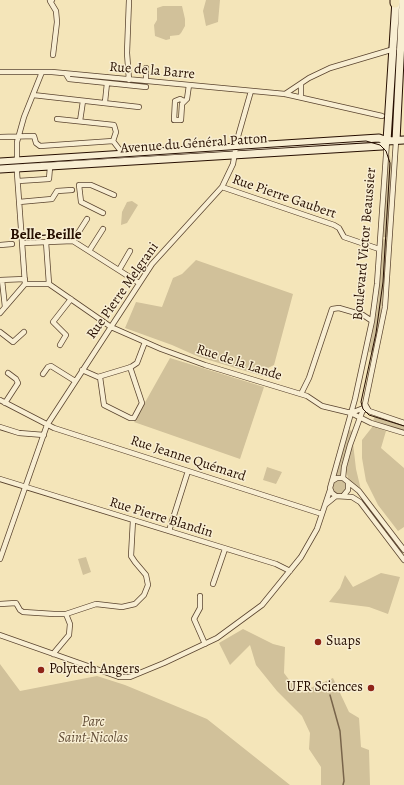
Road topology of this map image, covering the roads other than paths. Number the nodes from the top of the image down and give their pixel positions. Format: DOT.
graph roads {
  1 [pos="52,0"];
  2 [pos="129,0"];
  3 [pos="397,2"];
  4 [pos="403,21"];
  5 [pos="403,46"];
  6 [pos="393,49"];
  7 [pos="53,55"];
  8 [pos="146,68"];
  9 [pos="0,72"];
  10 [pos="42,72"];
  11 [pos="66,74"];
  12 [pos="129,80"];
  13 [pos="146,81"];
  14 [pos="107,83"];
  15 [pos="301,84"];
  16 [pos="189,85"];
  17 [pos="146,87"];
  18 [pos="251,91"];
  19 [pos="285,94"];
  20 [pos="33,95"];
  21 [pos="301,97"];
  22 [pos="83,101"];
  23 [pos="184,101"];
  24 [pos="105,102"];
  25 [pos="139,107"];
  26 [pos="382,116"];
  27 [pos="57,119"];
  28 [pos="80,121"];
  29 [pos="18,136"];
  30 [pos="0,137"];
  31 [pos="404,140"];
  32 [pos="113,141"];
  33 [pos="387,141"];
  34 [pos="396,141"];
  35 [pos="236,147"];
  36 [pos="123,154"];
  37 [pos="235,156"];
  38 [pos="17,160"];
  39 [pos="0,162"];
  40 [pos="50,167"];
  41 [pos="0,169"];
  42 [pos="17,169"];
  43 [pos="18,181"];
  44 [pos="222,187"];
  45 [pos="72,190"];
  46 [pos="114,195"];
  47 [pos="19,202"];
  48 [pos="103,213"];
  49 [pos="87,219"];
  50 [pos="103,229"];
  51 [pos="73,241"];
  52 [pos="46,242"];
  53 [pos="22,243"];
  54 [pos="12,244"];
  55 [pos="0,245"];
  56 [pos="379,250"];
  57 [pos="89,251"];
  58 [pos="130,251"];
  59 [pos="119,270"];
  60 [pos="25,279"];
  61 [pos="1,280"];
  62 [pos="139,283"];
  63 [pos="25,284"];
  64 [pos="49,284"];
  65 [pos="71,299"];
  66 [pos="5,307"];
  67 [pos="373,312"];
  68 [pos="0,313"];
  69 [pos="363,315"];
  70 [pos="372,321"];
  71 [pos="111,327"];
  72 [pos="0,332"];
  73 [pos="24,332"];
  74 [pos="145,342"];
  75 [pos="60,345"];
  76 [pos="130,367"];
  77 [pos="82,370"];
  78 [pos="8,373"];
  79 [pos="43,374"];
  80 [pos="100,377"];
  81 [pos="75,381"];
  82 [pos="301,394"];
  83 [pos="0,400"];
  84 [pos="6,403"];
  85 [pos="364,406"];
  86 [pos="351,413"];
  87 [pos="360,418"];
  88 [pos="404,423"];
  89 [pos="47,425"];
  90 [pos="0,428"];
  91 [pos="404,433"];
  92 [pos="44,435"];
  93 [pos="188,471"];
  94 [pos="343,478"];
  95 [pos="0,479"];
  96 [pos="332,480"];
  97 [pos="348,483"];
  98 [pos="25,486"];
  99 [pos="330,490"];
  100 [pos="339,496"];
  101 [pos="325,505"];
  102 [pos="322,514"];
  103 [pos="134,520"];
  104 [pos="169,531"];
  105 [pos="2,547"];
  106 [pos="225,549"];
  107 [pos="404,550"];
  108 [pos="0,559"];
  109 [pos="404,560"];
  110 [pos="290,572"];
  111 [pos="213,584"];
  112 [pos="200,596"];
  113 [pos="0,604"];
  114 [pos="66,614"];
  115 [pos="0,635"];
  116 [pos="205,644"];
  117 [pos="53,654"];
  1 -- 7 [label="street"];
  2 -- 12 [label="street"];
  3 -- 4 [label="street, Boulevard Victor Beaussier"];
  3 -- 5 [label="street, Boulevard Victor Beaussier"];
  3 -- 6 [label="street, Boulevard Victor Beaussier"];
  4 -- 5 [label="street, Boulevard Victor Beaussier"];
  5 -- 6 [label="street"];
  5 -- 34 [label="street, Boulevard Victor Beaussier"];
  6 -- 15 [label="street"];
  6 -- 33 [label="street, Boulevard Victor Beaussier"];
  8 -- 13 [label="street"];
  9 -- 10 [label="street, Rue de la Barre"];
  10 -- 11 [label="street, Rue de la Barre"];
  10 -- 20 [label="street"];
  11 -- 12 [label="street, Rue de la Barre"];
  11 -- 14 [label="street"];
  12 -- 13 [label="street, Rue de la Barre"];
  13 -- 16 [label="street, Rue de la Barre"];
  14 -- 17 [label="street"];
  14 -- 24 [label="street"];
  15 -- 19 [label="street"];
  15 -- 21 [label="street"];
  16 -- 18 [label="street, Rue de la Barre"];
  16 -- 23 [label="street"];
  18 -- 19 [label="street, Rue de la Barre"];
  18 -- 35 [label="street, Rue Pierre Melgrani"];
  19 -- 21 [label="street, Rue de la Barre"];
  20 -- 22 [label="street"];
  20 -- 29 [label="street"];
  21 -- 26 [label="street, Rue de la Barre"];
  22 -- 24 [label="street"];
  22 -- 28 [label="street"];
  23 -- 23 [label="street"];
  24 -- 25 [label="street"];
  27 -- 28 [label="street"];
  28 -- 32 [label="street"];
  29 -- 30 [label="street"];
  29 -- 32 [label="street"];
  29 -- 38 [label="street"];
  31 -- 34 [label="street, Avenue du Général Patton"];
  32 -- 36 [label="street"];
  33 -- 34 [label="street, Avenue du Général Patton"];
  33 -- 35 [label="street, Avenue du Général Patton"];
  33 -- 37 [label="street, Avenue du Général Patton"];
  33 -- 56 [label="street, Boulevard Victor Beaussier"];
  34 -- 85 [label="street, Boulevard Victor Beaussier"];
  35 -- 36 [label="street, Avenue du Général Patton"];
  35 -- 37 [label="street, Rue Pierre Melgrani"];
  36 -- 38 [label="street, Avenue du Général Patton"];
  37 -- 40 [label="street, Avenue du Général Patton"];
  37 -- 44 [label="street, Rue Pierre Melgrani"];
  38 -- 39 [label="street, Avenue du Général Patton"];
  38 -- 42 [label="street"];
  40 -- 42 [label="street, Avenue du Général Patton"];
  40 -- 43 [label="street"];
  41 -- 42 [label="street, Avenue du Général Patton"];
  42 -- 43 [label="street"];
  43 -- 47 [label="street"];
  44 -- 56 [label="street, Rue Pierre Gaubert"];
  44 -- 62 [label="street, Rue Pierre Melgrani"];
  45 -- 47 [label="street"];
  46 -- 48 [label="street"];
  47 -- 53 [label="street"];
  49 -- 51 [label="street"];
  50 -- 57 [label="street"];
  51 -- 52 [label="street"];
  51 -- 57 [label="street"];
  52 -- 53 [label="street"];
  52 -- 64 [label="street"];
  53 -- 60 [label="street"];
  54 -- 55 [label="street"];
  56 -- 67 [label="street, Boulevard Victor Beaussier"];
  57 -- 59 [label="street"];
  58 -- 59 [label="street"];
  59 -- 62 [label="street"];
  60 -- 61 [label="street"];
  60 -- 63 [label="street"];
  61 -- 66 [label="street"];
  62 -- 71 [label="street, Rue Pierre Melgrani"];
  63 -- 64 [label="street"];
  63 -- 66 [label="street"];
  64 -- 65 [label="street, Rue de la Lande"];
  65 -- 71 [label="street, Rue de la Lande"];
  65 -- 75 [label="street"];
  66 -- 68 [label="street"];
  67 -- 69 [label="street"];
  67 -- 70 [label="street, Boulevard Victor Beaussier"];
  69 -- 70 [label="street"];
  69 -- 82 [label="street"];
  70 -- 86 [label="street, Boulevard Victor Beaussier"];
  71 -- 74 [label="street, Rue de la Lande"];
  71 -- 77 [label="street, Rue Pierre Melgrani"];
  72 -- 73 [label="street"];
  74 -- 76 [label="street"];
  74 -- 82 [label="street, Rue de la Lande"];
  76 -- 80 [label="street"];
  76 -- 80 [label="street"];
  77 -- 80 [label="street"];
  77 -- 81 [label="street, Rue Pierre Melgrani"];
  78 -- 84 [label="street"];
  79 -- 81 [label="street"];
  81 -- 89 [label="street, Rue Pierre Melgrani"];
  82 -- 86 [label="street, Rue de la Lande"];
  83 -- 84 [label="street, Rue Jeanne Quémard"];
  84 -- 89 [label="street, Rue Jeanne Quémard"];
  85 -- 86 [label="street"];
  85 -- 87 [label="street, Boulevard Victor Beaussier"];
  85 -- 88 [label="street"];
  86 -- 87 [label="street, Rue de la Lande"];
  86 -- 96 [label="street, Boulevard Victor Beaussier"];
  87 -- 91 [label="street, Rue de la Lande"];
  87 -- 94 [label="street, Boulevard Victor Beaussier"];
  89 -- 92 [label="street, Rue Pierre Melgrani"];
  89 -- 93 [label="street, Rue Jeanne Quémard"];
  90 -- 92 [label="street"];
  92 -- 98 [label="street, Rue Pierre Melgrani"];
  93 -- 102 [label="street, Rue Jeanne Quémard"];
  93 -- 104 [label="street"];
  94 -- 96 [label="street"];
  94 -- 97 [label="street"];
  95 -- 98 [label="street, Rue Pierre Blandin"];
  96 -- 99 [label="street"];
  97 -- 100 [label="street"];
  97 -- 107 [label="street"];
  98 -- 103 [label="street, Rue Pierre Blandin"];
  98 -- 105 [label="street, Rue Pierre Melgrani"];
  99 -- 100 [label="street"];
  99 -- 101 [label="street"];
  100 -- 101 [label="street"];
  100 -- 109 [label="street"];
  101 -- 102 [label="street"];
  102 -- 110 [label="street"];
  103 -- 104 [label="street, Rue Pierre Blandin"];
  103 -- 114 [label="street"];
  104 -- 106 [label="street, Rue Pierre Blandin"];
  105 -- 108 [label="street, Rue Pierre Melgrani"];
  106 -- 110 [label="street, Rue Pierre Blandin"];
  106 -- 111 [label="street"];
  110 -- 116 [label="street"];
  112 -- 116 [label="street"];
  113 -- 114 [label="street"];
  114 -- 117 [label="street"];
  115 -- 117 [label="street"];
  116 -- 117 [label="street"];
}
